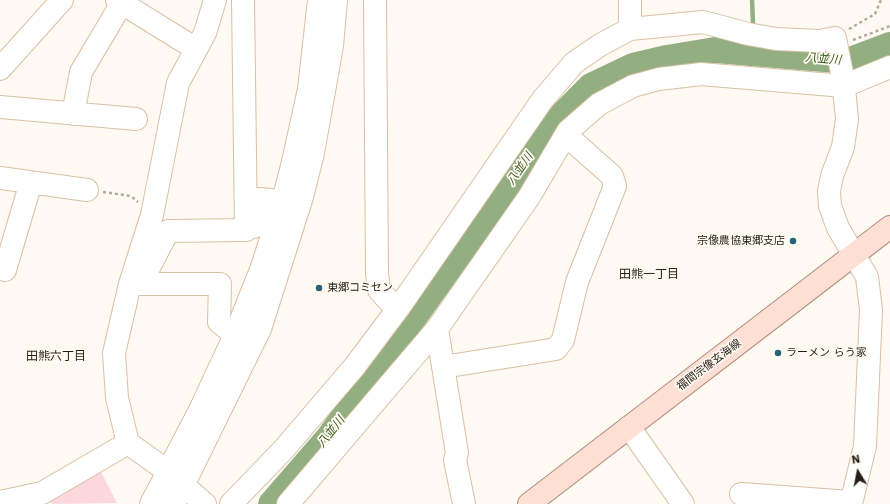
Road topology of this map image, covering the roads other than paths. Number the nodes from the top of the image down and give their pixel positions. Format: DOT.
graph roads {
  1 [pos="62,0"];
  2 [pos="215,0"];
  3 [pos="243,0"];
  4 [pos="319,0"];
  5 [pos="336,0"];
  6 [pos="375,0"];
  7 [pos="630,0"];
  8 [pos="120,2"];
  9 [pos="630,29"];
  10 [pos="196,49"];
  11 [pos="890,67"];
  12 [pos="0,69"];
  13 [pos="843,82"];
  14 [pos="0,107"];
  15 [pos="74,114"];
  16 [pos="136,119"];
  17 [pos="566,135"];
  18 [pos="0,178"];
  19 [pos="31,182"];
  20 [pos="87,190"];
  21 [pos="283,201"];
  22 [pos="890,227"];
  23 [pos="246,230"];
  24 [pos="854,254"];
  25 [pos="5,270"];
  26 [pos="135,284"];
  27 [pos="400,306"];
  28 [pos="437,329"];
  29 [pos="235,335"];
  30 [pos="443,367"];
  31 [pos="629,427"];
  32 [pos="128,444"];
  33 [pos="167,471"];
  34 [pos="741,494"];
  35 [pos="179,495"];
  36 [pos="0,502"];
  37 [pos="851,503"];
  38 [pos="151,504"];
  39 [pos="206,504"];
  40 [pos="231,504"];
  41 [pos="288,504"];
  42 [pos="464,504"];
  43 [pos="529,504"];
  44 [pos="683,504"];
  1 -- 12 [label="street"];
  2 -- 10 [label="street"];
  3 -- 23 [label="street"];
  4 -- 21 [label="street"];
  5 -- 35 [label="street"];
  6 -- 27 [label="street"];
  7 -- 9 [label="street"];
  8 -- 10 [label="street"];
  8 -- 15 [label="street"];
  9 -- 13 [label="street"];
  9 -- 27 [label="street"];
  10 -- 26 [label="street"];
  11 -- 13 [label="street"];
  13 -- 17 [label="street"];
  13 -- 24 [label="street"];
  14 -- 15 [label="street"];
  15 -- 16 [label="street"];
  17 -- 28 [label="street"];
  17 -- 30 [label="street"];
  18 -- 19 [label="street"];
  19 -- 20 [label="street"];
  19 -- 25 [label="street"];
  21 -- 23 [label="street"];
  21 -- 29 [label="street"];
  22 -- 24 [label="main road, 福間宗像玄海線"];
  23 -- 26 [label="street"];
  24 -- 31 [label="main road, 福間宗像玄海線"];
  24 -- 37 [label="street"];
  26 -- 29 [label="street"];
  26 -- 32 [label="street"];
  27 -- 40 [label="street"];
  28 -- 30 [label="street"];
  28 -- 41 [label="street"];
  29 -- 33 [label="street"];
  30 -- 42 [label="street"];
  31 -- 43 [label="main road, 福間宗像玄海線"];
  31 -- 44 [label="street"];
  32 -- 33 [label="street"];
  32 -- 36 [label="street"];
  33 -- 35 [label="street"];
  33 -- 38 [label="street"];
  34 -- 37 [label="street"];
  35 -- 39 [label="street"];
}
